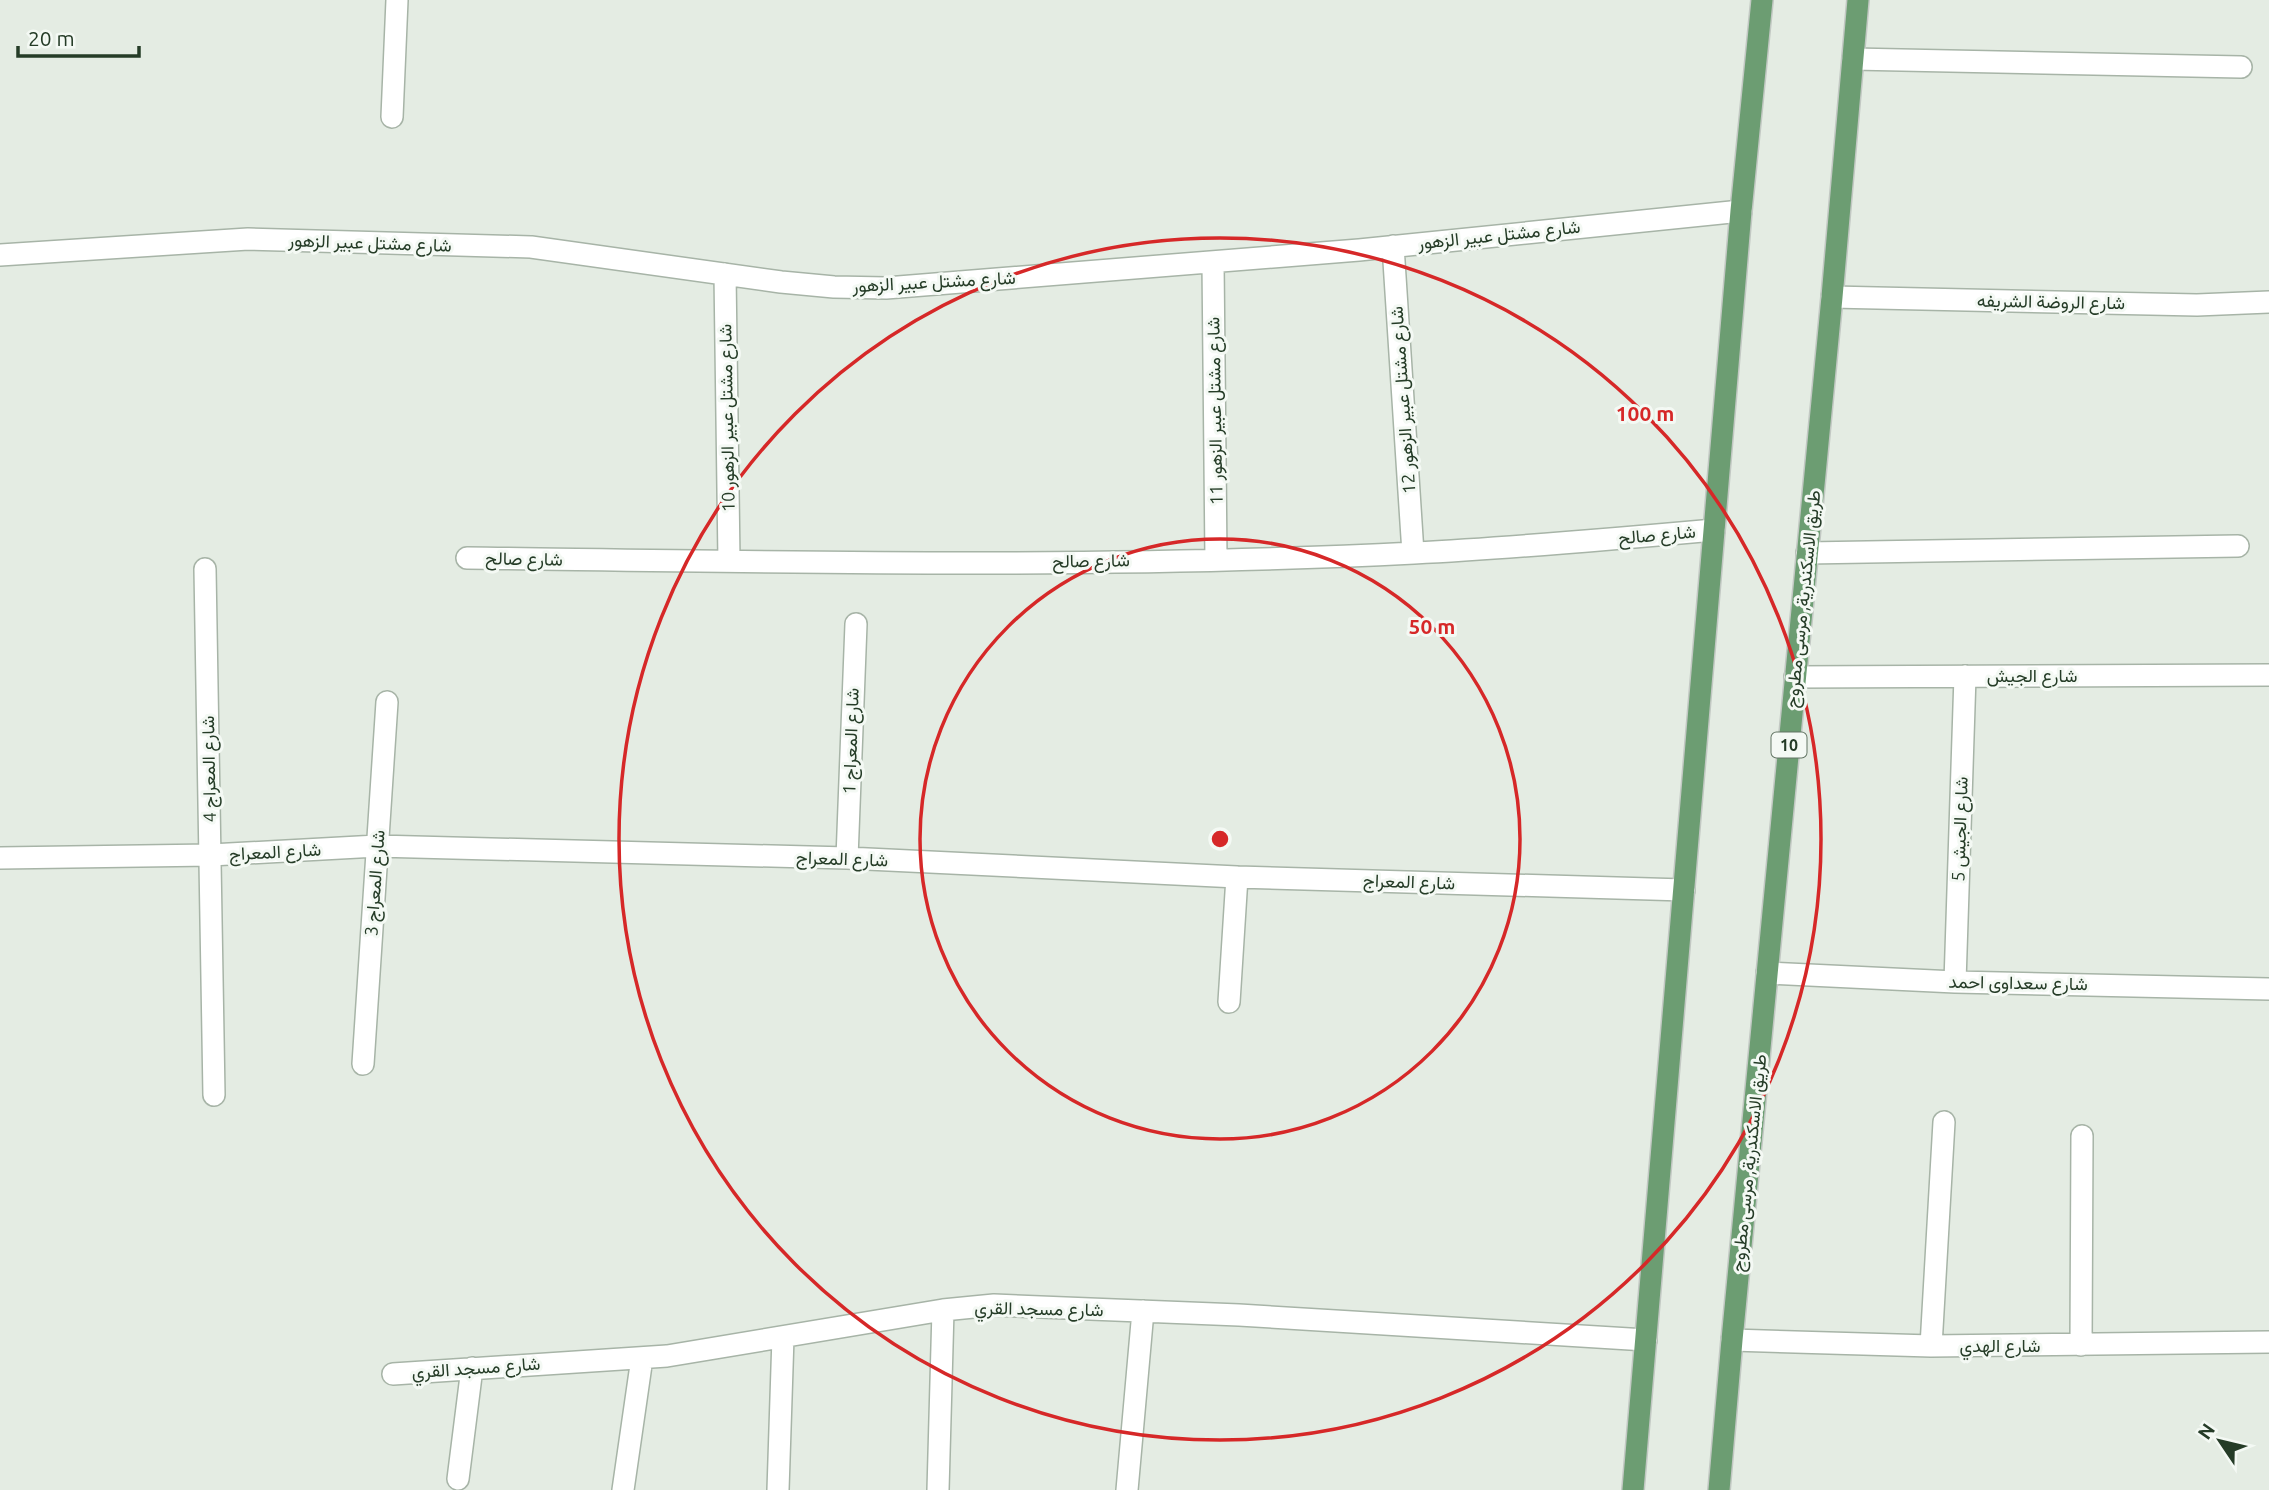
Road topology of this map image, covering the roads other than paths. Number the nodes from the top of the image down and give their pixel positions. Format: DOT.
graph roads {
  1 [pos="397,0"];
  2 [pos="1762,0"];
  3 [pos="1858,0"];
  4 [pos="1853,59"];
  5 [pos="2241,67"];
  6 [pos="392,117"];
  7 [pos="1741,211"];
  8 [pos="1393,246"];
  9 [pos="0,255"];
  10 [pos="1213,262"];
  11 [pos="725,274"];
  12 [pos="1832,297"];
  13 [pos="2269,302"];
  14 [pos="1714,530"];
  15 [pos="2238,546"];
  16 [pos="1413,553"];
  17 [pos="1807,553"];
  18 [pos="467,558"];
  19 [pos="1216,560"];
  20 [pos="729,561"];
  21 [pos="205,569"];
  22 [pos="856,624"];
  23 [pos="2269,675"];
  24 [pos="1965,676"];
  25 [pos="1795,677"];
  26 [pos="387,702"];
  27 [pos="377,846"];
  28 [pos="211,855"];
  29 [pos="0,858"];
  30 [pos="846,858"];
  31 [pos="1237,877"];
  32 [pos="1684,890"];
  33 [pos="1767,974"];
  34 [pos="1955,982"];
  35 [pos="2269,989"];
  36 [pos="1229,1002"];
  37 [pos="363,1064"];
  38 [pos="214,1095"];
  39 [pos="1944,1122"];
  40 [pos="2082,1136"];
  41 [pos="943,1310"];
  42 [pos="1143,1311"];
  43 [pos="783,1337"];
  44 [pos="1646,1340"];
  45 [pos="1732,1340"];
  46 [pos="2269,1342"];
  47 [pos="2081,1345"];
  48 [pos="1931,1346"];
  49 [pos="642,1357"];
  50 [pos="472,1368"];
  51 [pos="393,1374"];
  52 [pos="458,1479"];
  53 [pos="623,1490"];
  54 [pos="778,1490"];
  55 [pos="938,1490"];
  56 [pos="1127,1490"];
  57 [pos="1633,1490"];
  58 [pos="1719,1490"];
  1 -- 6 [label="street"];
  2 -- 7 [label="main road"];
  3 -- 4 [label="main road, طريق الاسكندرية, مرسى مطروح / 10"];
  4 -- 5 [label="street"];
  4 -- 12 [label="main road, طريق الاسكندرية, مرسى مطروح / 10"];
  7 -- 8 [label="street, شارع مشتل عبير الزهور"];
  7 -- 14 [label="main road"];
  8 -- 10 [label="street, شارع مشتل عبير الزهور"];
  8 -- 16 [label="street, شارع مشتل عبير الزهور 12"];
  9 -- 11 [label="street, شارع مشتل عبير الزهور"];
  10 -- 11 [label="street, شارع مشتل عبير الزهور"];
  10 -- 19 [label="street, شارع مشتل عبير الزهور 11"];
  11 -- 20 [label="street, شارع مشتل عبير الزهور 10"];
  12 -- 13 [label="street, شارع الروضة الشريفه"];
  12 -- 17 [label="main road, طريق الاسكندرية, مرسى مطروح / 10"];
  14 -- 16 [label="street, شارع صالح"];
  14 -- 32 [label="main road"];
  15 -- 17 [label="street"];
  16 -- 19 [label="street, شارع صالح"];
  17 -- 25 [label="main road, طريق الاسكندرية, مرسى مطروح / 10"];
  18 -- 20 [label="street, شارع صالح"];
  19 -- 20 [label="street, شارع صالح"];
  21 -- 28 [label="street, شارع المعراج 4"];
  22 -- 30 [label="street, شارع المعراج 1"];
  23 -- 24 [label="street, شارع الجيش"];
  24 -- 25 [label="street, شارع الجيش"];
  24 -- 34 [label="street, شارع الجيش 5"];
  25 -- 33 [label="main road, طريق الاسكندرية, مرسى مطروح / 10"];
  26 -- 27 [label="street, شارع المعراج 3"];
  27 -- 28 [label="street, شارع المعراج"];
  27 -- 30 [label="street, شارع المعراج"];
  27 -- 37 [label="street, شارع المعراج 3"];
  28 -- 29 [label="street, شارع المعراج"];
  28 -- 38 [label="street, شارع المعراج 4"];
  30 -- 31 [label="street, شارع المعراج"];
  31 -- 32 [label="street, شارع المعراج"];
  31 -- 36 [label="street"];
  32 -- 44 [label="main road"];
  33 -- 34 [label="street, شارع سعداوى احمد"];
  33 -- 45 [label="main road, طريق الاسكندرية, مرسى مطروح / 10"];
  34 -- 35 [label="street, شارع سعداوى احمد"];
  39 -- 48 [label="street"];
  40 -- 47 [label="street"];
  41 -- 42 [label="street, شارع مسجد القري"];
  41 -- 43 [label="street, شارع مسجد القري"];
  41 -- 55 [label="street"];
  42 -- 44 [label="street, شارع مسجد القري"];
  42 -- 56 [label="street"];
  43 -- 49 [label="street, شارع مسجد القري"];
  43 -- 54 [label="street"];
  44 -- 57 [label="main road"];
  45 -- 48 [label="street, شارع الهدي"];
  45 -- 58 [label="main road, طريق الاسكندرية, مرسى مطروح / 10"];
  46 -- 47 [label="street, شارع الهدي"];
  47 -- 48 [label="street, شارع الهدي"];
  49 -- 50 [label="street, شارع مسجد القري"];
  49 -- 53 [label="street"];
  50 -- 51 [label="street, شارع مسجد القري"];
  50 -- 52 [label="street"];
}
